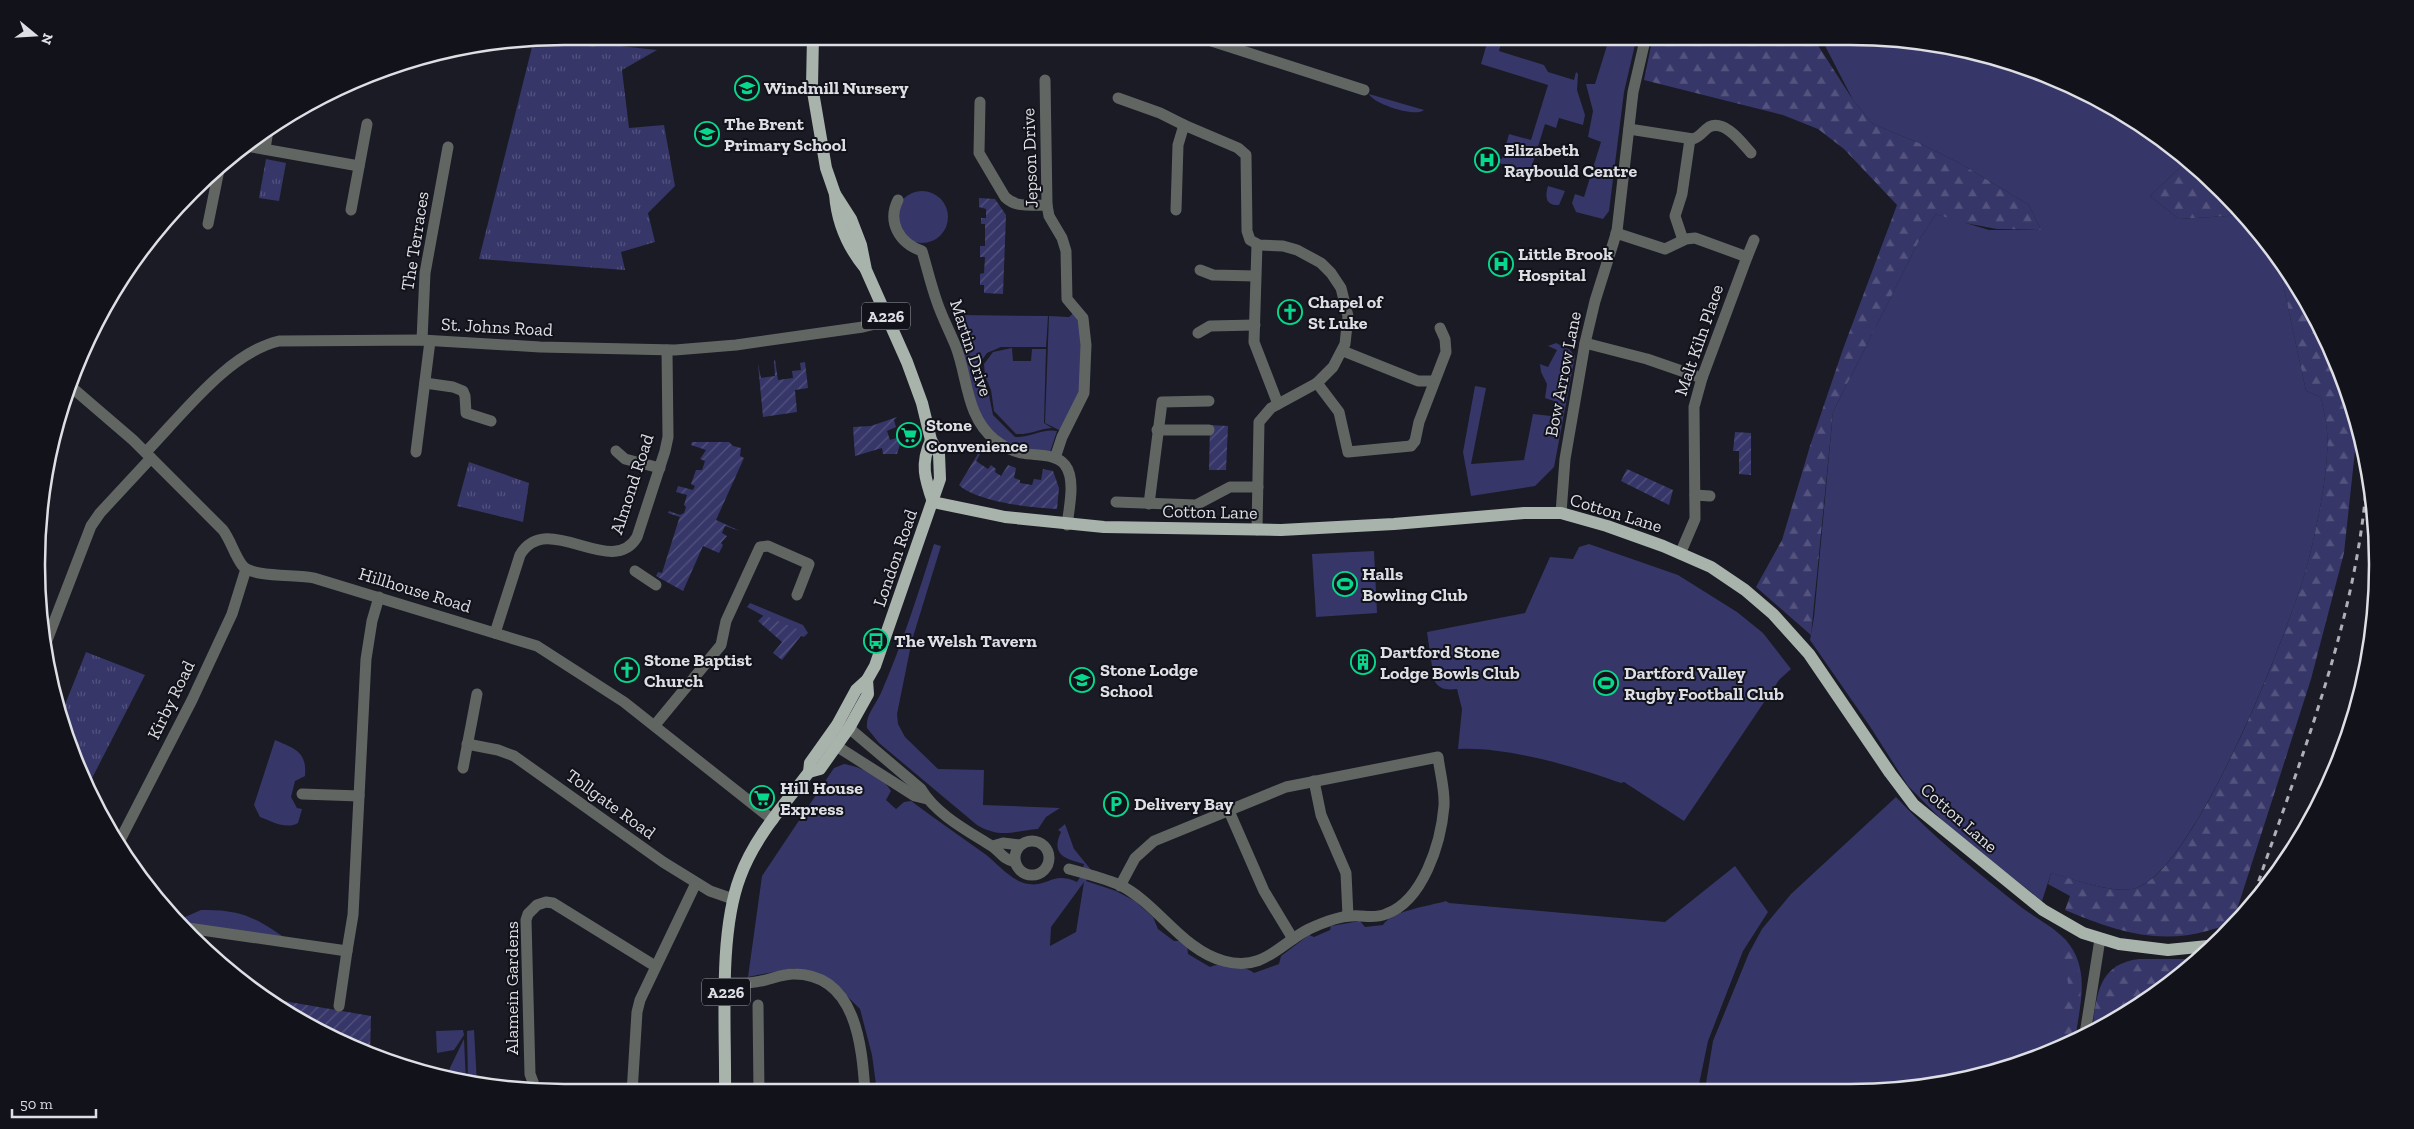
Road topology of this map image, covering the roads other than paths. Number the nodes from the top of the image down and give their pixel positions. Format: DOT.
graph roads {
  1 [pos="813,45"];
  2 [pos="1224,45"];
  3 [pos="1644,45"];
  4 [pos="1045,80"];
  5 [pos="1364,90"];
  6 [pos="1118,98"];
  7 [pos="980,102"];
  8 [pos="367,124"];
  9 [pos="1184,125"];
  10 [pos="1629,129"];
  11 [pos="267,139"];
  12 [pos="1690,139"];
  13 [pos="255,147"];
  14 [pos="448,147"];
  15 [pos="265,149"];
  16 [pos="1751,153"];
  17 [pos="359,166"];
  18 [pos="217,178"];
  19 [pos="898,200"];
  20 [pos="1047,205"];
  21 [pos="351,210"];
  22 [pos="1176,210"];
  23 [pos="208,224"];
  24 [pos="1616,233"];
  25 [pos="1683,240"];
  26 [pos="1754,240"];
  27 [pos="1257,244"];
  28 [pos="1747,257"];
  29 [pos="1200,270"];
  30 [pos="1255,276"];
  31 [pos="888,321"];
  32 [pos="1255,325"];
  33 [pos="1440,328"];
  34 [pos="1198,333"];
  35 [pos="426,340"];
  36 [pos="1585,343"];
  37 [pos="667,350"];
  38 [pos="1343,351"];
  39 [pos="1702,378"];
  40 [pos="1434,382"];
  41 [pos="425,383"];
  42 [pos="1317,383"];
  43 [pos="76,391"];
  44 [pos="1208,400"];
  45 [pos="1278,404"];
  46 [pos="491,422"];
  47 [pos="1157,430"];
  48 [pos="1209,430"];
  49 [pos="616,451"];
  50 [pos="416,452"];
  51 [pos="149,455"];
  52 [pos="1055,458"];
  53 [pos="660,468"];
  54 [pos="1258,487"];
  55 [pos="1695,495"];
  56 [pos="1710,496"];
  57 [pos="933,502"];
  58 [pos="1116,502"];
  59 [pos="1149,504"];
  60 [pos="1562,513"];
  61 [pos="1067,525"];
  62 [pos="1257,530"];
  63 [pos="1680,554"];
  64 [pos="246,569"];
  65 [pos="635,571"];
  66 [pos="656,585"];
  67 [pos="797,595"];
  68 [pos="379,598"];
  69 [pos="495,633"];
  70 [pos="49,634"];
  71 [pos="477,694"];
  72 [pos="655,725"];
  73 [pos="843,726"];
  74 [pos="467,744"];
  75 [pos="831,744"];
  76 [pos="463,768"];
  77 [pos="1314,781"];
  78 [pos="302,794"];
  79 [pos="359,796"];
  80 [pos="927,799"];
  81 [pos="1229,811"];
  82 [pos="772,820"];
  83 [pos="122,836"];
  84 [pos="1020,845"];
  85 [pos="993,846"];
  86 [pos="1016,862"];
  87 [pos="1069,869"];
  88 [pos="696,883"];
  89 [pos="1120,886"];
  90 [pos="733,899"];
  91 [pos="1348,916"];
  92 [pos="193,928"];
  93 [pos="1293,939"];
  94 [pos="2100,939"];
  95 [pos="2200,948"];
  96 [pos="347,951"];
  97 [pos="655,966"];
  98 [pos="726,983"];
  99 [pos="758,1005"];
  100 [pos="339,1006"];
  101 [pos="2086,1026"];
  102 [pos="533,1083"];
  103 [pos="632,1084"];
  104 [pos="725,1084"];
  105 [pos="759,1084"];
  106 [pos="864,1084"];
  1 -- 31 [label="main road, London Road / A226"];
  2 -- 5 [label="street"];
  3 -- 10 [label="street, Bow Arrow Lane"];
  4 -- 20 [label="street, Jepson Drive"];
  6 -- 9 [label="street"];
  7 -- 20 [label="street"];
  8 -- 17 [label="street"];
  9 -- 22 [label="street"];
  9 -- 27 [label="street"];
  10 -- 12 [label="street"];
  10 -- 24 [label="street, Bow Arrow Lane"];
  11 -- 15 [label="street"];
  12 -- 16 [label="street"];
  12 -- 25 [label="street"];
  13 -- 15 [label="street"];
  14 -- 35 [label="street, The Terraces"];
  15 -- 17 [label="street"];
  17 -- 21 [label="street"];
  18 -- 23 [label="street"];
  19 -- 52 [label="street, Martin Drive"];
  20 -- 52 [label="street, Jepson Drive"];
  24 -- 25 [label="street"];
  24 -- 36 [label="street, Bow Arrow Lane"];
  25 -- 28 [label="street"];
  26 -- 28 [label="street, Malt Kiln Place"];
  27 -- 30 [label="street"];
  27 -- 38 [label="street"];
  28 -- 39 [label="street, Malt Kiln Place"];
  29 -- 30 [label="street"];
  30 -- 32 [label="street"];
  31 -- 37 [label="street, St. Johns Road"];
  31 -- 57 [label="main road, London Road / A226"];
  32 -- 34 [label="street"];
  32 -- 45 [label="street"];
  33 -- 40 [label="street"];
  35 -- 37 [label="street, St. Johns Road"];
  35 -- 41 [label="street, The Terraces"];
  35 -- 51 [label="street, St. Johns Road"];
  36 -- 39 [label="street"];
  36 -- 60 [label="street, Bow Arrow Lane"];
  37 -- 53 [label="street, Almond Road"];
  38 -- 40 [label="street"];
  38 -- 42 [label="street"];
  39 -- 55 [label="street, Malt Kiln Place"];
  40 -- 42 [label="street"];
  41 -- 46 [label="street"];
  41 -- 50 [label="street, The Terraces"];
  42 -- 45 [label="street"];
  43 -- 51 [label="street"];
  44 -- 47 [label="street"];
  45 -- 54 [label="street"];
  47 -- 48 [label="street"];
  47 -- 59 [label="street"];
  49 -- 53 [label="street"];
  51 -- 64 [label="street"];
  51 -- 70 [label="street, St. Johns Road"];
  52 -- 61 [label="street"];
  53 -- 69 [label="street, Almond Road"];
  54 -- 59 [label="street"];
  54 -- 62 [label="street"];
  55 -- 56 [label="street"];
  55 -- 63 [label="street, Malt Kiln Place"];
  57 -- 61 [label="main road, Cotton Lane"];
  57 -- 73 [label="main road, London Road / A226"];
  58 -- 59 [label="street"];
  60 -- 62 [label="main road, Cotton Lane"];
  60 -- 63 [label="main road, Cotton Lane"];
  61 -- 62 [label="main road, Cotton Lane"];
  63 -- 94 [label="main road, Cotton Lane"];
  64 -- 68 [label="street, Hillhouse Road"];
  64 -- 83 [label="street, Kirby Road"];
  65 -- 66 [label="street"];
  67 -- 72 [label="street"];
  68 -- 69 [label="street, Hillhouse Road"];
  68 -- 79 [label="street"];
  69 -- 72 [label="street, Hillhouse Road"];
  71 -- 74 [label="street"];
  72 -- 82 [label="street, Hillhouse Road"];
  73 -- 75 [label="main road, London Road / A226"];
  73 -- 80 [label="street"];
  74 -- 76 [label="street"];
  74 -- 88 [label="street, Tollgate Road"];
  75 -- 80 [label="street"];
  75 -- 82 [label="main road, London Road / A226"];
  77 -- 81 [label="street"];
  77 -- 91 [label="street"];
  77 -- 91 [label="street"];
  78 -- 79 [label="street"];
  79 -- 96 [label="street"];
  80 -- 85 [label="street"];
  81 -- 89 [label="street"];
  81 -- 93 [label="street"];
  82 -- 90 [label="main road, London Road / A226"];
  84 -- 85 [label="street"];
  84 -- 86 [label="street"];
  84 -- 86 [label="street"];
  85 -- 86 [label="street"];
  87 -- 89 [label="street"];
  88 -- 90 [label="street, Tollgate Road"];
  88 -- 97 [label="street"];
  89 -- 93 [label="street"];
  90 -- 98 [label="main road, London Road / A226"];
  91 -- 93 [label="street"];
  92 -- 96 [label="street"];
  94 -- 95 [label="main road, Cotton Lane"];
  94 -- 101 [label="street"];
  96 -- 100 [label="street"];
  97 -- 102 [label="street, Alamein Gardens"];
  97 -- 103 [label="street"];
  98 -- 104 [label="main road, London Road / A226"];
  98 -- 106 [label="street"];
  99 -- 105 [label="street"];
}
